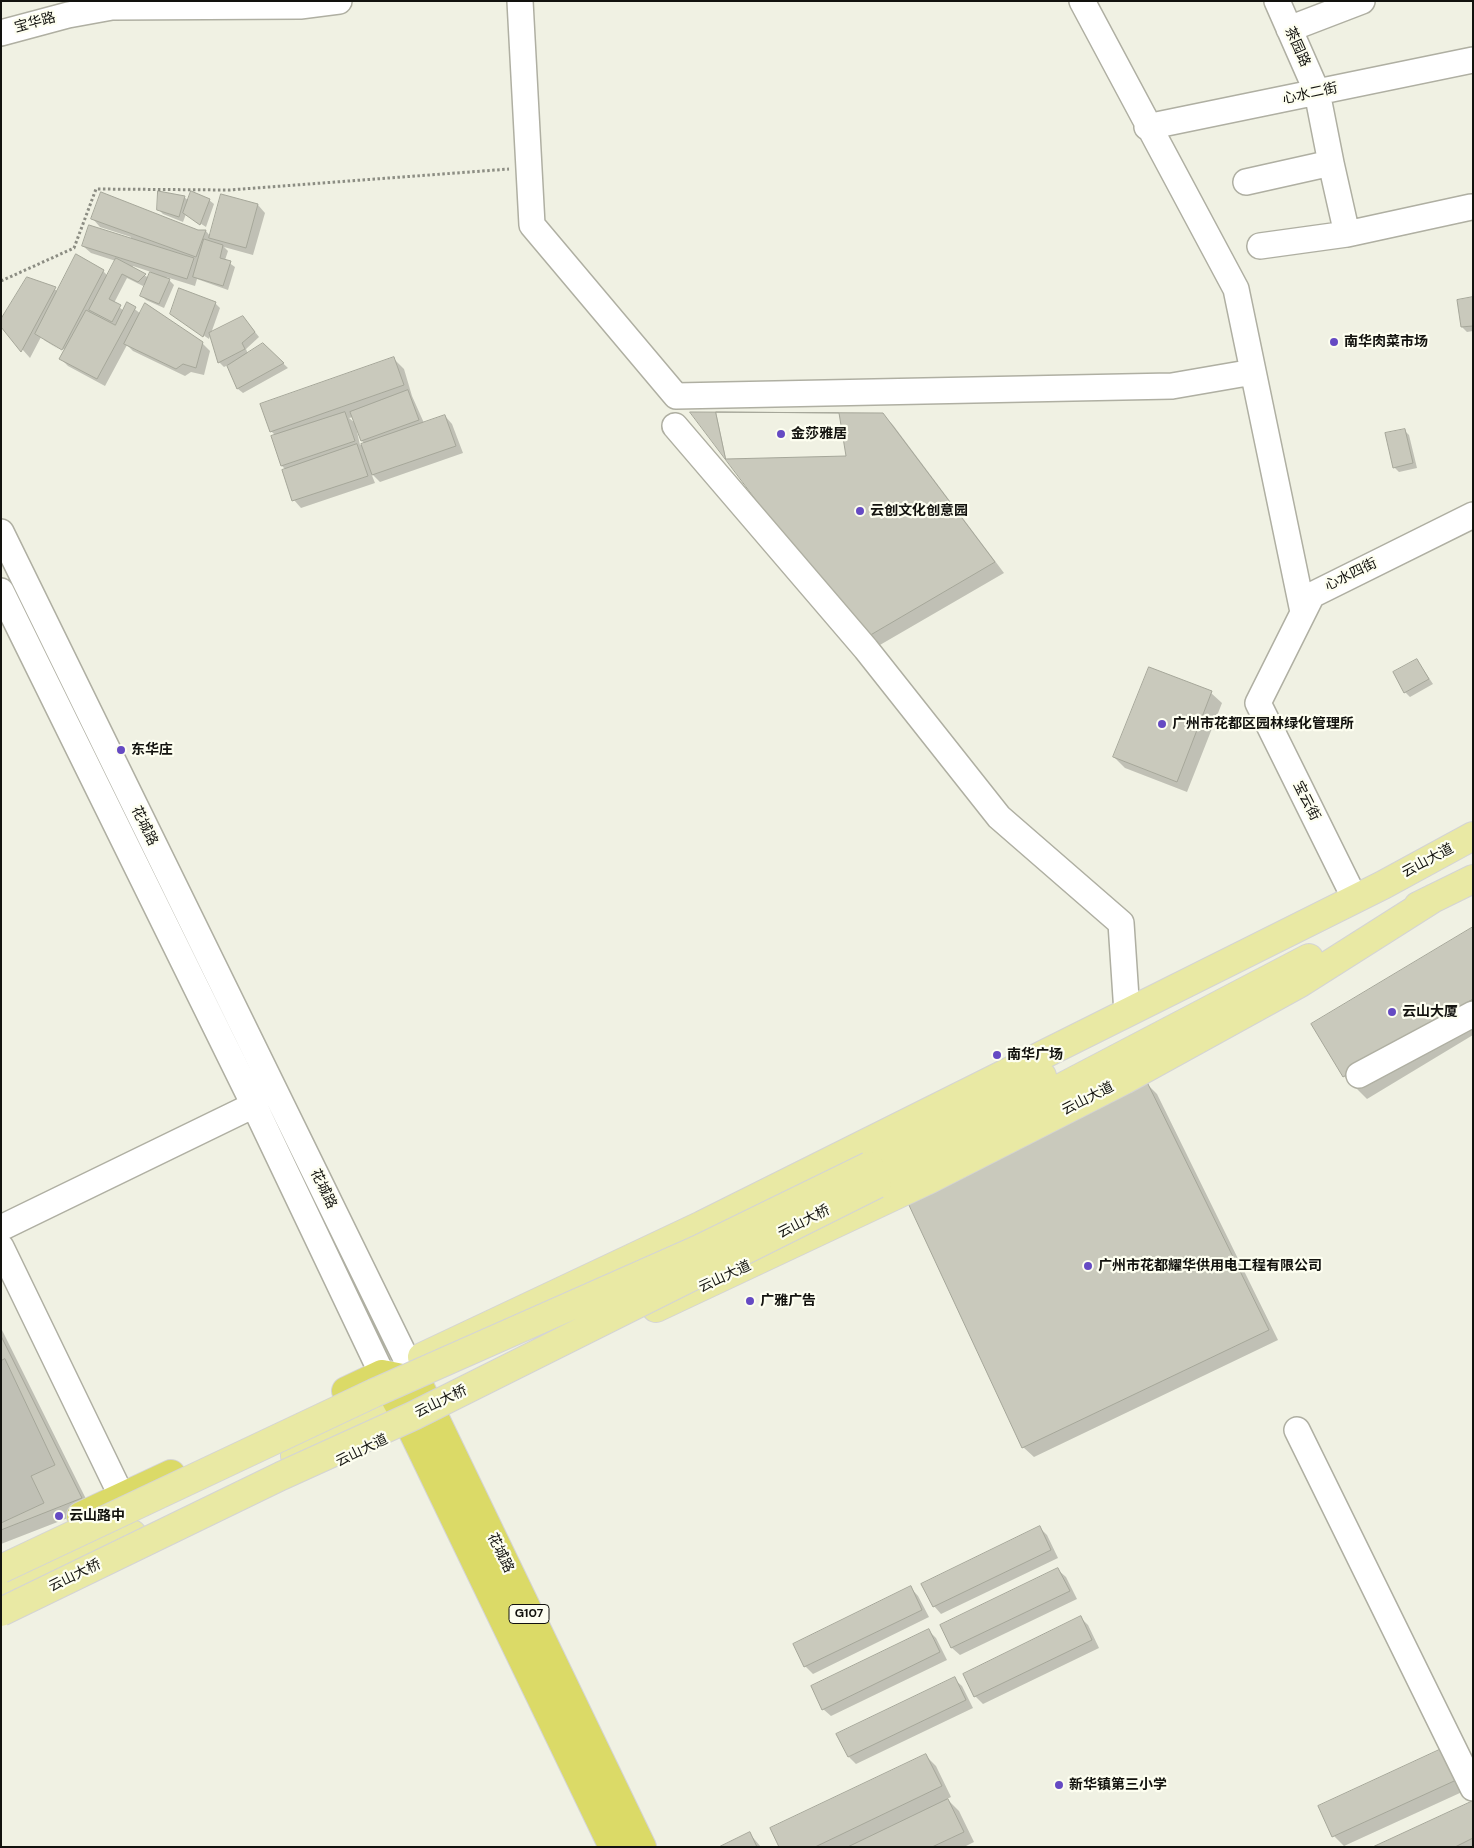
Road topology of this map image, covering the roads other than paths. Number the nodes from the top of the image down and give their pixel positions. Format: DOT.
graph roads {
  1 [pos="339,1"];
  2 [pos="520,1"];
  3 [pos="1082,1"];
  4 [pos="1277,1"];
  5 [pos="1362,1"];
  6 [pos="1289,29"];
  7 [pos="1,33"];
  8 [pos="1473,60"];
  9 [pos="1317,92"];
  10 [pos="1147,127"];
  11 [pos="1331,163"];
  12 [pos="1246,182"];
  13 [pos="1471,207"];
  14 [pos="1347,234"];
  15 [pos="1260,246"];
  16 [pos="1253,372"];
  17 [pos="676,426"];
  18 [pos="1473,515"];
  19 [pos="1,532"];
  20 [pos="1,591"];
  21 [pos="1303,612"];
  22 [pos="7,616"];
  23 [pos="1258,704"];
  24 [pos="1473,836"];
  25 [pos="1473,879"];
  26 [pos="1383,885"];
  27 [pos="1434,898"];
  28 [pos="1355,899"];
  29 [pos="1127,1013"];
  30 [pos="1473,1014"];
  31 [pos="1359,1075"];
  32 [pos="254,1105"];
  33 [pos="873,1175"];
  34 [pos="1,1228"];
  35 [pos="1,1247"];
  36 [pos="413,1372"];
  37 [pos="382,1374"];
  38 [pos="430,1406"];
  39 [pos="405,1417"];
  40 [pos="1297,1430"];
  41 [pos="257,1433"];
  42 [pos="122,1497"];
  43 [pos="142,1522"];
  44 [pos="1,1555"];
  45 [pos="1,1569"];
  46 [pos="1,1584"];
  47 [pos="1,1597"];
  48 [pos="1,1612"];
  49 [pos="1,1625"];
  50 [pos="1473,1788"];
  51 [pos="613,1847"];
  52 [pos="642,1847"];
  1 -- 7 [label="street, 宝华路"];
  2 -- 16 [label="street"];
  3 -- 10 [label="street"];
  4 -- 6 [label="street, 茶园路"];
  5 -- 6 [label="street"];
  6 -- 9 [label="street, 茶园路"];
  8 -- 9 [label="street, 心水二街"];
  9 -- 10 [label="street, 心水二街"];
  9 -- 11 [label="street, 茶园路"];
  10 -- 16 [label="street"];
  11 -- 12 [label="street"];
  11 -- 14 [label="street, 茶园路"];
  13 -- 14 [label="street"];
  14 -- 15 [label="street"];
  16 -- 21 [label="street"];
  17 -- 29 [label="street"];
  18 -- 21 [label="street, 心水四街"];
  19 -- 36 [label="street, 花城路"];
  20 -- 22 [label="street, 花城路"];
  21 -- 23 [label="street, 心水四街"];
  22 -- 32 [label="street, 花城路"];
  23 -- 28 [label="street, 宝云街"];
  24 -- 26 [label="main road, 云山大道"];
  25 -- 27 [label="main road, 云山大道"];
  26 -- 28 [label="main road, 云山大道"];
  26 -- 33 [label="main road, 云山大道"];
  27 -- 33 [label="main road, 云山大道"];
  27 -- 38 [label="main road, 云山大道"];
  28 -- 29 [label="main road, 云山大道"];
  29 -- 36 [label="main road, 云山大道"];
  30 -- 31 [label="street"];
  32 -- 34 [label="street"];
  32 -- 37 [label="street, 花城路"];
  33 -- 45 [label="main road, 云山大桥, bridge"];
  33 -- 48 [label="main road, 云山大桥, bridge"];
  35 -- 42 [label="street"];
  36 -- 37 [label="highway"];
  36 -- 38 [label="highway, 花城路 / G107"];
  36 -- 39 [label="main road"];
  37 -- 39 [label="highway, 花城路 / G107"];
  37 -- 41 [label="highway"];
  38 -- 39 [label="main road"];
  38 -- 52 [label="highway, 花城路 / G107"];
  39 -- 43 [label="main road"];
  39 -- 49 [label="highway, 云山大道"];
  39 -- 51 [label="highway, 花城路 / G107"];
  40 -- 50 [label="street"];
  41 -- 42 [label="highway"];
  41 -- 43 [label="main road"];
  42 -- 44 [label="highway"];
  43 -- 46 [label="main road"];
  43 -- 47 [label="main road"];
}
